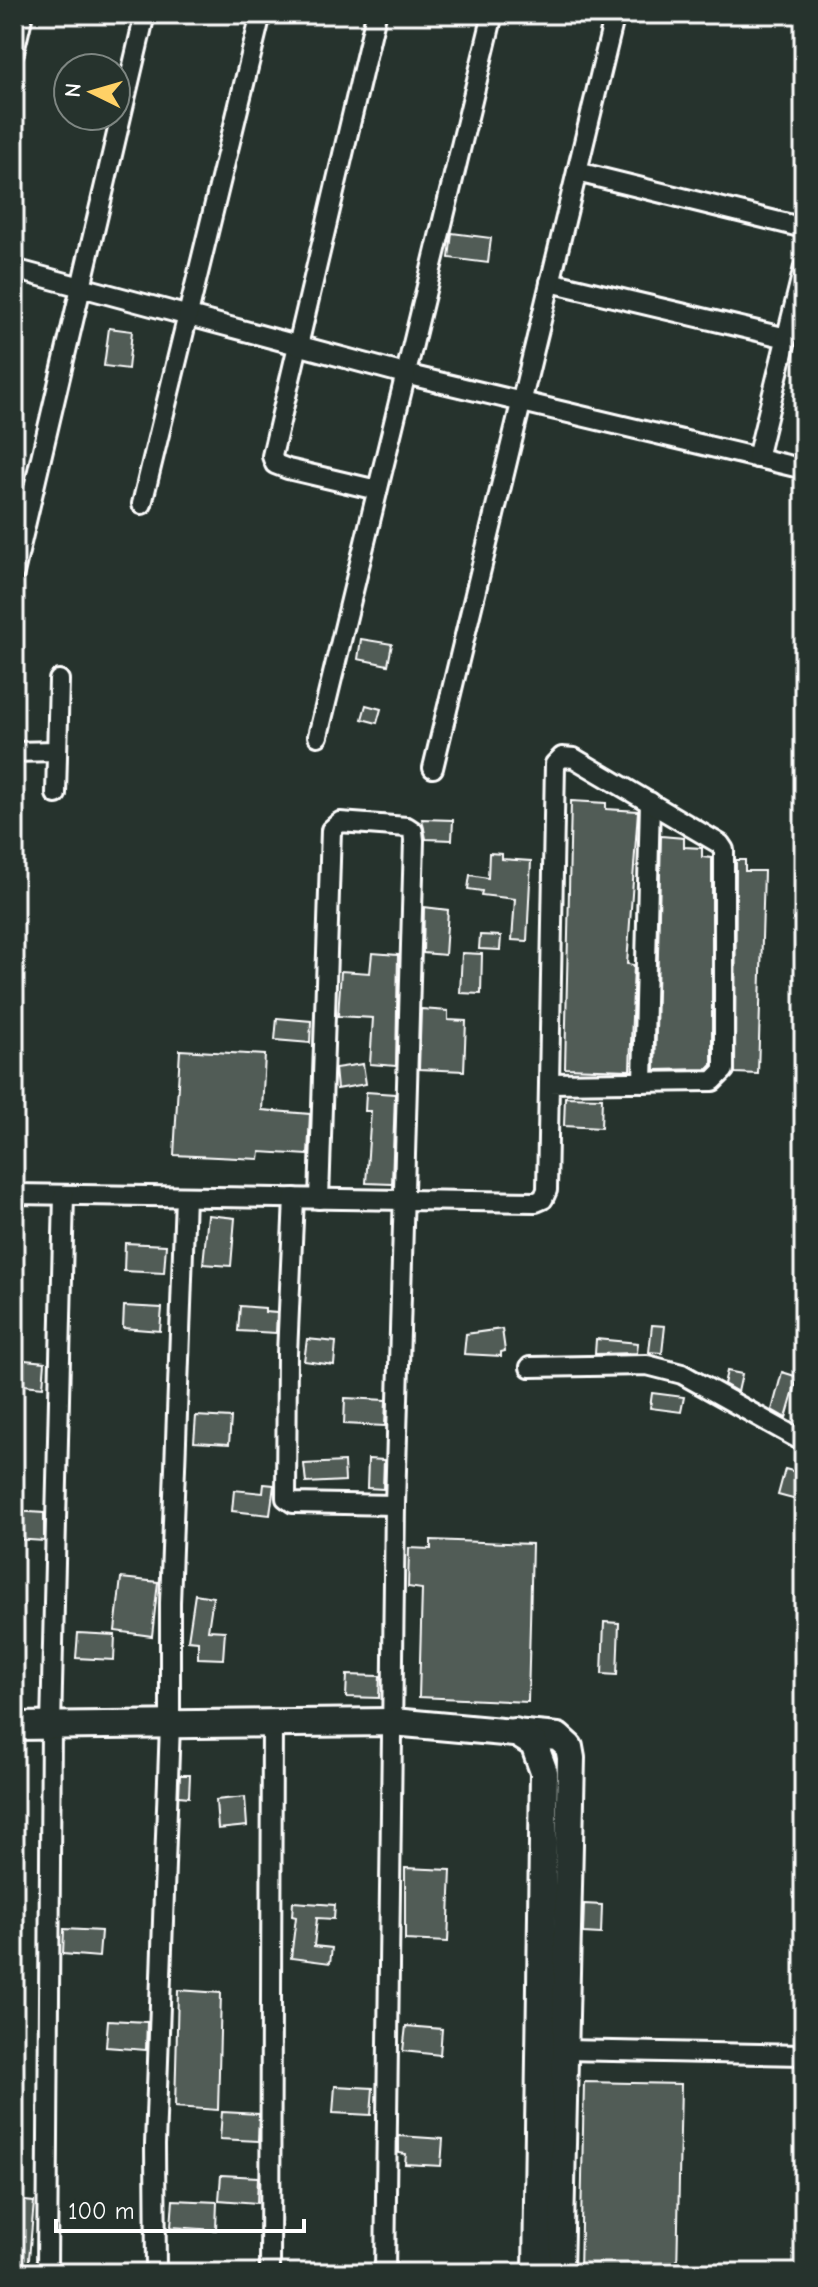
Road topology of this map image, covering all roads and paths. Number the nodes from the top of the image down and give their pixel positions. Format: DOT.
graph roads {
  1 [pos="23,14"];
  2 [pos="145,14"];
  3 [pos="261,14"];
  4 [pos="376,14"];
  5 [pos="493,14"];
  6 [pos="615,14"];
  7 [pos="14,52"];
  8 [pos="577,172"];
  9 [pos="804,228"];
  10 [pos="804,267"];
  11 [pos="14,269"];
  12 [pos="550,282"];
  13 [pos="80,284"];
  14 [pos="188,316"];
  15 [pos="787,338"];
  16 [pos="297,345"];
  17 [pos="405,374"];
  18 [pos="522,402"];
  19 [pos="757,458"];
  20 [pos="804,469"];
  21 [pos="377,490"];
  22 [pos="142,504"];
  23 [pos="14,573"];
  24 [pos="59,680"];
  25 [pos="318,736"];
  26 [pos="57,751"];
  27 [pos="14,752"];
  28 [pos="433,768"];
  29 [pos="56,794"];
  30 [pos="650,802"];
  31 [pos="643,1082"];
  32 [pos="549,1083"];
  33 [pos="14,1194"];
  34 [pos="64,1195"];
  35 [pos="185,1197"];
  36 [pos="294,1198"];
  37 [pos="319,1199"];
  38 [pos="404,1200"];
  39 [pos="530,1367"];
  40 [pos="804,1442"];
  41 [pos="395,1505"];
  42 [pos="272,1722"];
  43 [pos="393,1722"];
  44 [pos="170,1724"];
  45 [pos="14,1726"];
  46 [pos="51,1726"];
  47 [pos="804,2055"];
  48 [pos="556,2064"];
  49 [pos="47,2273"];
  50 [pos="156,2273"];
  51 [pos="270,2273"];
  52 [pos="385,2273"];
  53 [pos="537,2273"];
  54 [pos="559,2273"];
  1 -- 7 [label="street"];
  2 -- 13 [label="street"];
  3 -- 14 [label="street"];
  4 -- 16 [label="street"];
  5 -- 17 [label="street"];
  6 -- 8 [label="street"];
  8 -- 9 [label="street"];
  8 -- 12 [label="street"];
  10 -- 15 [label="street"];
  11 -- 13 [label="street"];
  12 -- 15 [label="street"];
  12 -- 18 [label="street"];
  13 -- 14 [label="street"];
  13 -- 23 [label="street"];
  14 -- 16 [label="street"];
  14 -- 22 [label="street"];
  15 -- 19 [label="street"];
  16 -- 17 [label="street"];
  16 -- 21 [label="street"];
  17 -- 18 [label="street"];
  17 -- 21 [label="street"];
  18 -- 19 [label="street"];
  18 -- 28 [label="street"];
  19 -- 20 [label="street"];
  21 -- 25 [label="street"];
  24 -- 26 [label="street"];
  26 -- 27 [label="street"];
  26 -- 29 [label="street"];
  30 -- 31 [label="street"];
  30 -- 31 [label="street"];
  30 -- 32 [label="street"];
  31 -- 32 [label="street"];
  32 -- 38 [label="street"];
  33 -- 34 [label="street"];
  34 -- 35 [label="street"];
  34 -- 46 [label="street"];
  35 -- 36 [label="street"];
  35 -- 44 [label="street"];
  36 -- 37 [label="street"];
  36 -- 41 [label="street"];
  37 -- 38 [label="street"];
  37 -- 38 [label="street"];
  38 -- 41 [label="street"];
  39 -- 40 [label="street"];
  41 -- 43 [label="street"];
  42 -- 43 [label="street"];
  42 -- 44 [label="street"];
  42 -- 51 [label="street"];
  43 -- 48 [label="street"];
  43 -- 52 [label="street"];
  44 -- 46 [label="street"];
  44 -- 50 [label="street"];
  45 -- 46 [label="street"];
  46 -- 49 [label="street"];
  47 -- 48 [label="street"];
  48 -- 53 [label="street"];
  48 -- 54 [label="street"];
}
